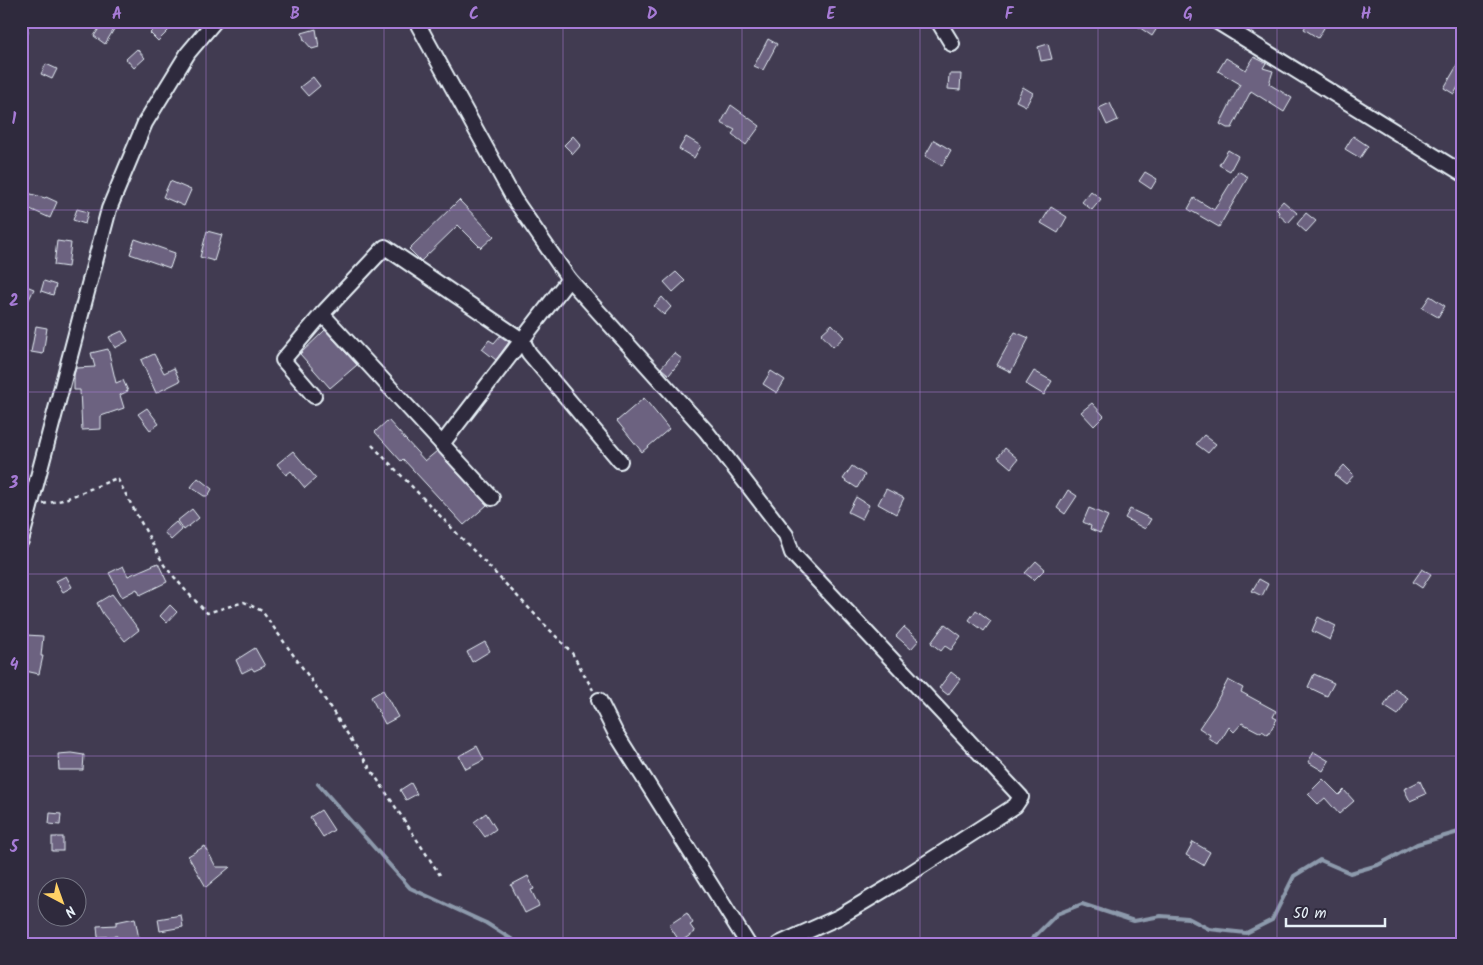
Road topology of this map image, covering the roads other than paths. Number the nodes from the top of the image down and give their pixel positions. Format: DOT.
graph roads {
  1 [pos="215,21"];
  2 [pos="416,21"];
  3 [pos="938,21"];
  4 [pos="1216,21"];
  5 [pos="952,44"];
  6 [pos="1462,173"];
  7 [pos="569,278"];
  8 [pos="322,314"];
  9 [pos="522,340"];
  10 [pos="314,396"];
  11 [pos="442,444"];
  12 [pos="620,461"];
  13 [pos="492,498"];
  14 [pos="21,541"];
  15 [pos="599,700"];
  16 [pos="748,944"];
  17 [pos="779,944"];
  1 -- 14 [label="street"];
  2 -- 7 [label="street"];
  3 -- 5 [label="street"];
  4 -- 6 [label="street"];
  7 -- 9 [label="street"];
  7 -- 17 [label="street"];
  8 -- 9 [label="street"];
  8 -- 10 [label="street"];
  8 -- 11 [label="street"];
  9 -- 11 [label="street"];
  9 -- 12 [label="street"];
  11 -- 13 [label="street"];
  15 -- 16 [label="street"];
}
